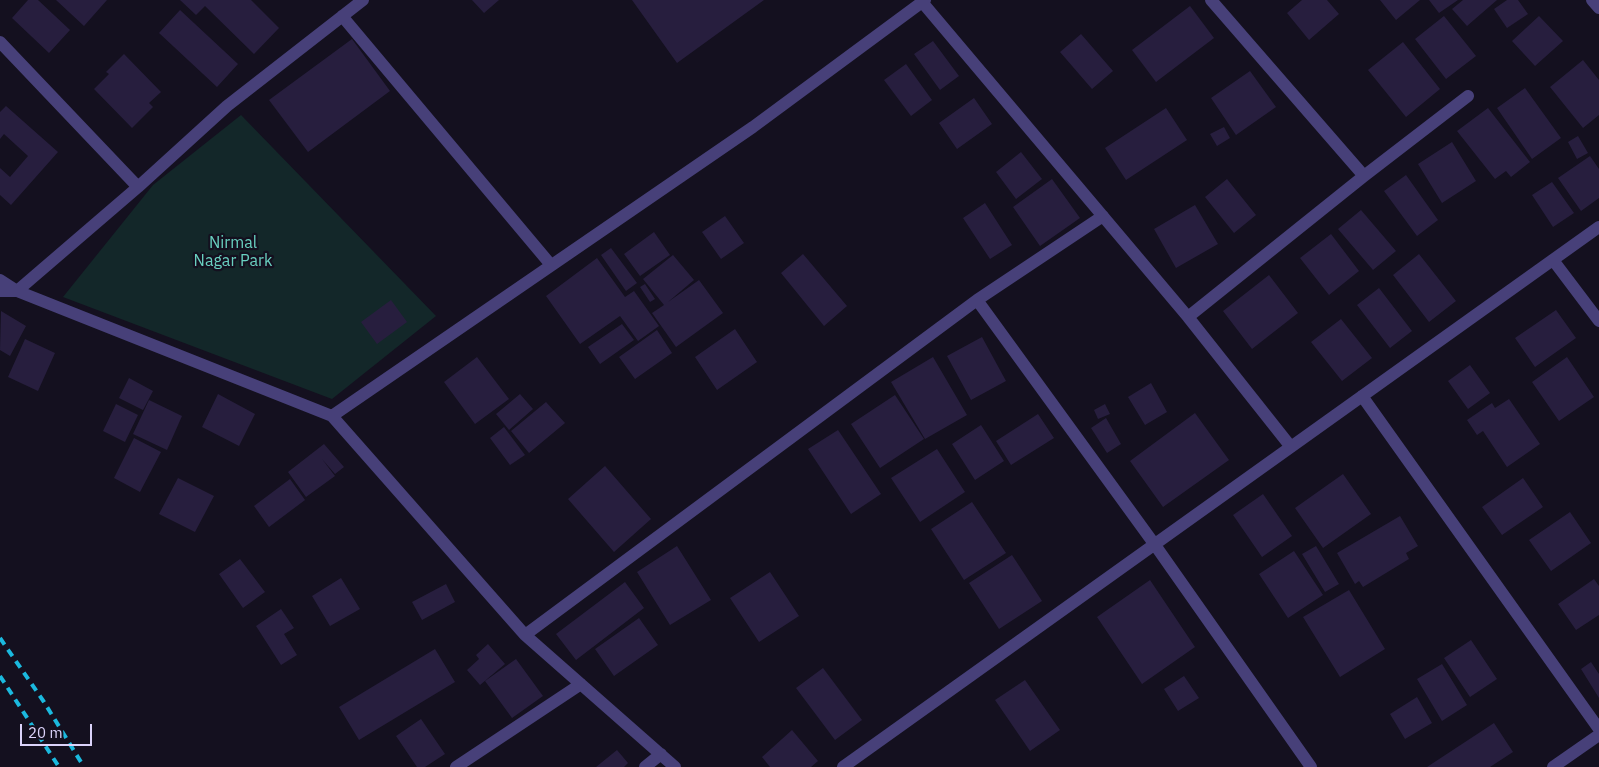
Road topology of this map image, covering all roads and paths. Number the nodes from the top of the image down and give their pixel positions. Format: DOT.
graph roads {
  1 [pos="363,0"];
  2 [pos="1211,0"];
  3 [pos="1592,0"];
  4 [pos="923,1"];
  5 [pos="1599,8"];
  6 [pos="342,16"];
  7 [pos="0,42"];
  8 [pos="1468,96"];
  9 [pos="1364,176"];
  10 [pos="138,186"];
  11 [pos="1103,216"];
  12 [pos="1599,227"];
  13 [pos="1553,260"];
  14 [pos="551,265"];
  15 [pos="0,280"];
  16 [pos="18,291"];
  17 [pos="0,292"];
  18 [pos="976,300"];
  19 [pos="1188,317"];
  20 [pos="1599,321"];
  21 [pos="1362,396"];
  22 [pos="332,416"];
  23 [pos="1291,447"];
  24 [pos="1155,545"];
  25 [pos="525,635"];
  26 [pos="581,684"];
  27 [pos="1599,729"];
  28 [pos="1599,735"];
  29 [pos="660,754"];
  30 [pos="456,767"];
  31 [pos="645,767"];
  32 [pos="676,767"];
  33 [pos="843,767"];
  34 [pos="1311,767"];
  35 [pos="1553,767"];
  1 -- 6 [label="street"];
  2 -- 9 [label="street"];
  3 -- 5 [label="street"];
  4 -- 11 [label="street"];
  4 -- 14 [label="street"];
  6 -- 10 [label="street"];
  6 -- 14 [label="street"];
  7 -- 10 [label="street"];
  8 -- 9 [label="street"];
  9 -- 19 [label="street"];
  10 -- 16 [label="street"];
  11 -- 18 [label="street"];
  11 -- 19 [label="street"];
  12 -- 13 [label="street"];
  13 -- 20 [label="street"];
  13 -- 21 [label="street"];
  14 -- 22 [label="street"];
  15 -- 16 [label="street"];
  16 -- 17 [label="street"];
  16 -- 22 [label="street"];
  18 -- 24 [label="street"];
  18 -- 25 [label="street"];
  19 -- 23 [label="street"];
  21 -- 23 [label="street"];
  21 -- 27 [label="street"];
  22 -- 25 [label="street"];
  23 -- 24 [label="street"];
  24 -- 33 [label="street"];
  24 -- 34 [label="street"];
  25 -- 26 [label="street"];
  26 -- 29 [label="street"];
  26 -- 30 [label="street"];
  28 -- 35 [label="street"];
  29 -- 31 [label="street"];
  29 -- 32 [label="street"];
}
